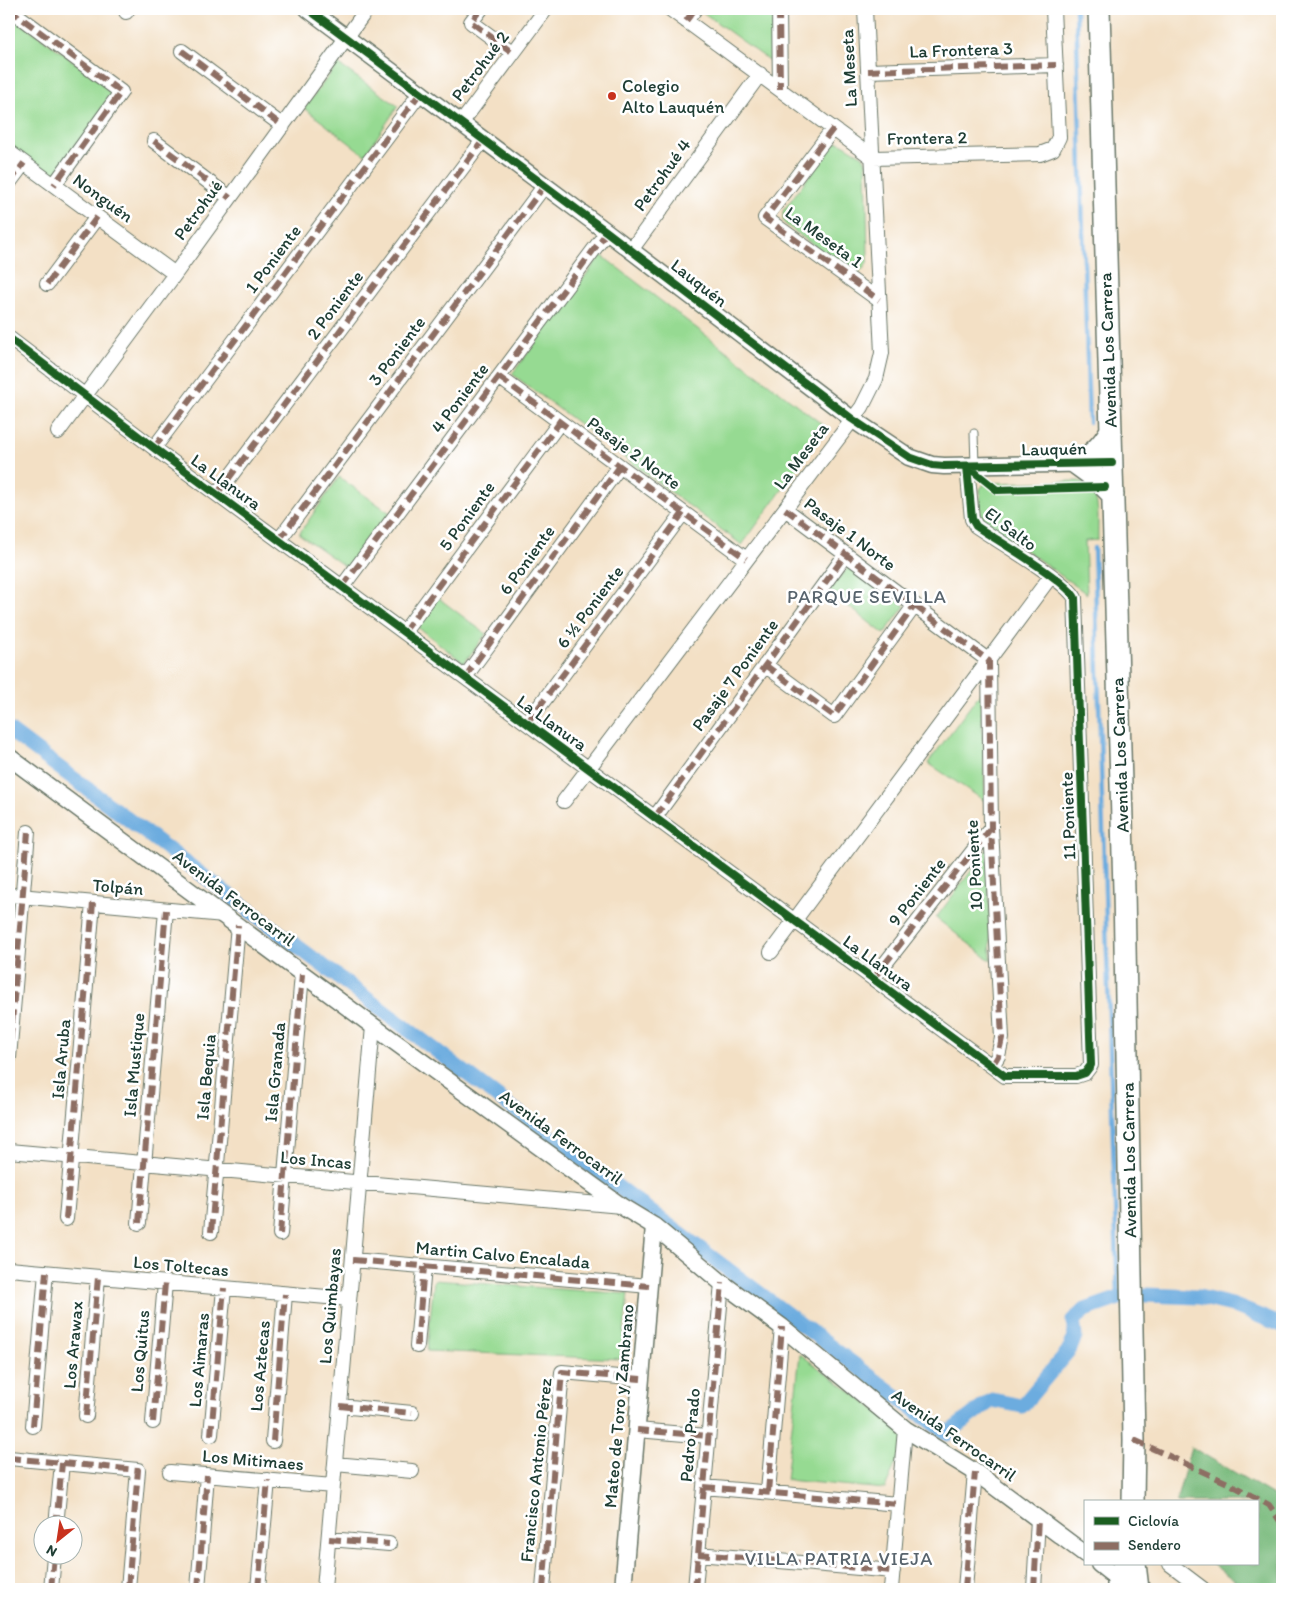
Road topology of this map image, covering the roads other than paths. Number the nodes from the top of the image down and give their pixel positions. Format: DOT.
graph roads {
  1 [pos="9,9"];
  2 [pos="308,9"];
  3 [pos="367,9"];
  4 [pos="481,9"];
  5 [pos="546,9"];
  6 [pos="670,9"];
  7 [pos="695,9"];
  8 [pos="779,9"];
  9 [pos="865,9"];
  10 [pos="1053,9"];
  11 [pos="1099,9"];
  12 [pos="686,20"];
  13 [pos="346,37"];
  14 [pos="182,51"];
  15 [pos="513,53"];
  16 [pos="1056,65"];
  17 [pos="868,71"];
  18 [pos="760,74"];
  19 [pos="780,89"];
  20 [pos="421,92"];
  21 [pos="462,122"];
  22 [pos="283,126"];
  23 [pos="834,129"];
  24 [pos="484,139"];
  25 [pos="154,141"];
  26 [pos="9,152"];
  27 [pos="873,158"];
  28 [pos="24,163"];
  29 [pos="9,183"];
  30 [pos="54,184"];
  31 [pos="545,185"];
  32 [pos="230,198"];
  33 [pos="98,217"];
  34 [pos="607,232"];
  35 [pos="631,250"];
  36 [pos="175,274"];
  37 [pos="47,284"];
  38 [pos="879,300"];
  39 [pos="9,338"];
  40 [pos="499,377"];
  41 [pos="84,396"];
  42 [pos="852,419"];
  43 [pos="560,422"];
  44 [pos="1111,430"];
  45 [pos="58,432"];
  46 [pos="974,433"];
  47 [pos="154,448"];
  48 [pos="1112,463"];
  49 [pos="1076,464"];
  50 [pos="620,466"];
  51 [pos="971,466"];
  52 [pos="217,494"];
  53 [pos="1112,496"];
  54 [pos="785,509"];
  55 [pos="683,513"];
  56 [pos="279,540"];
  57 [pos="846,554"];
  58 [pos="746,559"];
  59 [pos="1051,576"];
  60 [pos="342,586"];
  61 [pos="915,605"];
  62 [pos="404,632"];
  63 [pos="989,661"];
  64 [pos="765,665"];
  65 [pos="464,677"];
  66 [pos="527,723"];
  67 [pos="9,757"];
  68 [pos="588,768"];
  69 [pos="564,801"];
  70 [pos="654,817"];
  71 [pos="991,828"];
  72 [pos="28,832"];
  73 [pos="16,896"];
  74 [pos="93,903"];
  75 [pos="166,910"];
  76 [pos="224,915"];
  77 [pos="794,920"];
  78 [pos="238,925"];
  79 [pos="770,952"];
  80 [pos="302,974"];
  81 [pos="873,978"];
  82 [pos="373,1026"];
  83 [pos="9,1058"];
  84 [pos="1092,1065"];
  85 [pos="992,1066"];
  86 [pos="9,1151"];
  87 [pos="72,1157"];
  88 [pos="144,1163"];
  89 [pos="216,1170"];
  90 [pos="285,1176"];
  91 [pos="360,1182"];
  92 [pos="621,1206"];
  93 [pos="66,1219"];
  94 [pos="139,1223"];
  95 [pos="654,1226"];
  96 [pos="211,1232"];
  97 [pos="280,1234"];
  98 [pos="353,1260"];
  99 [pos="424,1266"];
  100 [pos="9,1269"];
  101 [pos="46,1272"];
  102 [pos="98,1277"];
  103 [pos="165,1283"];
  104 [pos="722,1283"];
  105 [pos="649,1286"];
  106 [pos="224,1288"];
  107 [pos="285,1294"];
  108 [pos="350,1299"];
  109 [pos="782,1327"];
  110 [pos="418,1346"];
  111 [pos="641,1379"];
  112 [pos="340,1406"];
  113 [pos="412,1413"];
  114 [pos="86,1416"];
  115 [pos="153,1422"];
  116 [pos="33,1426"];
  117 [pos="905,1429"];
  118 [pos="637,1430"];
  119 [pos="211,1435"];
  120 [pos="708,1436"];
  121 [pos="273,1441"];
  122 [pos="9,1458"];
  123 [pos="62,1463"];
  124 [pos="335,1464"];
  125 [pos="412,1471"];
  126 [pos="170,1472"];
  127 [pos="975,1472"];
  128 [pos="207,1475"];
  129 [pos="268,1480"];
  130 [pos="333,1486"];
  131 [pos="704,1487"];
  132 [pos="768,1492"];
  133 [pos="1133,1500"];
  134 [pos="898,1504"];
  135 [pos="57,1516"];
  136 [pos="1038,1519"];
  137 [pos="329,1539"];
  138 [pos="389,1544"];
  139 [pos="1084,1553"];
  140 [pos="698,1554"];
  141 [pos="53,1566"];
  142 [pos="1101,1566"];
  143 [pos="1173,1566"];
  144 [pos="893,1571"];
  145 [pos="1120,1578"];
  146 [pos="1137,1579"];
  147 [pos="51,1589"];
  148 [pos="128,1589"];
  149 [pos="198,1589"];
  150 [pos="258,1589"];
  151 [pos="324,1589"];
  152 [pos="543,1589"];
  153 [pos="623,1589"];
  154 [pos="695,1589"];
  155 [pos="891,1589"];
  156 [pos="965,1589"];
  157 [pos="1034,1589"];
  158 [pos="1203,1589"];
  1 -- 30 [label="street"];
  2 -- 13 [label="street, Lauquén"];
  3 -- 13 [label="street, Petrohué"];
  4 -- 15 [label="street"];
  5 -- 15 [label="street, Petrohué 2"];
  6 -- 12 [label="street, Frontera 2"];
  7 -- 12 [label="street"];
  8 -- 19 [label="street"];
  9 -- 17 [label="street, La Meseta"];
  10 -- 16 [label="street"];
  11 -- 44 [label="main road, Avenida Los Carrera"];
  12 -- 18 [label="street, Frontera 2"];
  13 -- 20 [label="street, Lauquén"];
  13 -- 22 [label="street, Petrohué"];
  14 -- 22 [label="street"];
  15 -- 21 [label="street, Petrohué 2"];
  16 -- 17 [label="street, La Frontera 3"];
  16 -- 27 [label="street, Frontera 2"];
  17 -- 27 [label="street, La Meseta"];
  18 -- 19 [label="street, Frontera 2"];
  18 -- 35 [label="street, Petrohué 4"];
  19 -- 23 [label="street, Frontera 2"];
  20 -- 21 [label="street, Lauquén"];
  20 -- 47 [label="street, 1 Poniente"];
  21 -- 24 [label="street, Lauquén"];
  22 -- 32 [label="street, Petrohué"];
  23 -- 27 [label="street, Frontera 2"];
  23 -- 38 [label="street, La Meseta 1"];
  24 -- 31 [label="street, Lauquén"];
  24 -- 52 [label="street, 2 Poniente"];
  25 -- 32 [label="street"];
  26 -- 28 [label="street, Nonguén"];
  27 -- 38 [label="street, La Meseta"];
  28 -- 29 [label="street"];
  28 -- 30 [label="street, Nonguén"];
  30 -- 33 [label="street, Nonguén"];
  31 -- 34 [label="street, Lauquén"];
  31 -- 56 [label="street, 3 Poniente"];
  32 -- 36 [label="street, Petrohué"];
  33 -- 36 [label="street, Nonguén"];
  33 -- 37 [label="street"];
  34 -- 35 [label="street, Lauquén"];
  34 -- 40 [label="street, 4 Poniente"];
  35 -- 42 [label="street, Lauquén"];
  36 -- 41 [label="street, Petrohué"];
  38 -- 42 [label="street, La Meseta"];
  39 -- 41 [label="street, La Llanura"];
  40 -- 43 [label="street, Pasaje 2 Norte"];
  40 -- 60 [label="street, 4 Poniente"];
  41 -- 45 [label="street, Petrohué"];
  41 -- 47 [label="street, La Llanura"];
  42 -- 51 [label="street, Lauquén"];
  42 -- 54 [label="street, La Meseta"];
  43 -- 50 [label="street, Pasaje 2 Norte"];
  43 -- 62 [label="street, 5 Poniente"];
  44 -- 48 [label="main road, Avenida Los Carrera"];
  44 -- 49 [label="main road"];
  46 -- 51 [label="lane"];
  47 -- 52 [label="street, La Llanura"];
  48 -- 49 [label="street, Lauquén"];
  48 -- 53 [label="main road, Avenida Los Carrera"];
  49 -- 51 [label="street, Lauquén"];
  49 -- 53 [label="main road"];
  50 -- 55 [label="street, Pasaje 2 Norte"];
  50 -- 65 [label="street, 6 Poniente"];
  51 -- 59 [label="street, El Salto"];
  52 -- 56 [label="street, La Llanura"];
  53 -- 133 [label="main road, Avenida Los Carrera"];
  54 -- 57 [label="street, Pasaje 1 Norte"];
  54 -- 58 [label="street, La Meseta"];
  55 -- 58 [label="street, Pasaje 2 Norte"];
  55 -- 66 [label="street, 6 ½ Poniente"];
  56 -- 60 [label="street, La Llanura"];
  57 -- 61 [label="street, Pasaje 1 Norte"];
  57 -- 64 [label="street, Pasaje 7 Poniente"];
  58 -- 68 [label="street, La Meseta"];
  59 -- 63 [label="street"];
  59 -- 84 [label="street, 11 Poniente"];
  60 -- 62 [label="street, La Llanura"];
  61 -- 63 [label="street, Pasaje 1 Norte"];
  61 -- 64 [label="street"];
  62 -- 65 [label="street, La Llanura"];
  63 -- 71 [label="street, 10 Poniente"];
  63 -- 77 [label="street"];
  64 -- 70 [label="street, Pasaje 7 Poniente"];
  65 -- 66 [label="street, La Llanura"];
  66 -- 68 [label="street, La Llanura"];
  67 -- 76 [label="street, Avenida Ferrocarril"];
  68 -- 69 [label="street, La Meseta"];
  68 -- 70 [label="street, La Llanura"];
  70 -- 77 [label="street, La Llanura"];
  71 -- 81 [label="street, 9 Poniente"];
  71 -- 85 [label="street, 10 Poniente"];
  72 -- 73 [label="street"];
  73 -- 74 [label="street, Tolpán"];
  73 -- 83 [label="street"];
  74 -- 75 [label="street, Tolpán"];
  74 -- 87 [label="street, Isla Aruba"];
  75 -- 76 [label="street, Tolpán"];
  75 -- 88 [label="street, Isla Mustique"];
  76 -- 78 [label="street, Avenida Ferrocarril"];
  77 -- 79 [label="street"];
  77 -- 81 [label="street, La Llanura"];
  78 -- 80 [label="street, Avenida Ferrocarril"];
  78 -- 89 [label="street, Isla Bequia"];
  80 -- 82 [label="street, Avenida Ferrocarril"];
  80 -- 90 [label="street, Isla Granada"];
  81 -- 85 [label="street, La Llanura"];
  82 -- 91 [label="street, Los Quimbayas"];
  82 -- 92 [label="street, Avenida Ferrocarril"];
  84 -- 85 [label="street, La Llanura"];
  86 -- 87 [label="street, Los Incas"];
  87 -- 88 [label="street, Los Incas"];
  87 -- 93 [label="street, Isla Aruba"];
  88 -- 89 [label="street, Los Incas"];
  88 -- 94 [label="street, Isla Mustique"];
  89 -- 90 [label="street, Los Incas"];
  89 -- 96 [label="street, Isla Bequia"];
  90 -- 91 [label="street, Los Incas"];
  90 -- 97 [label="street, Isla Granada"];
  91 -- 92 [label="street, Los Incas"];
  91 -- 98 [label="street, Los Quimbayas"];
  92 -- 95 [label="street, Avenida Ferrocarril"];
  95 -- 104 [label="street, Avenida Ferrocarril"];
  95 -- 105 [label="street, Mateo de Toro y Zambrano"];
  98 -- 99 [label="street, Martin Calvo Encalada"];
  98 -- 108 [label="street, Los Quimbayas"];
  99 -- 105 [label="street, Martin Calvo Encalada"];
  99 -- 110 [label="street"];
  100 -- 101 [label="street, Los Toltecas"];
  101 -- 102 [label="street, Los Toltecas"];
  101 -- 116 [label="street"];
  102 -- 103 [label="street, Los Toltecas"];
  102 -- 114 [label="street, Los Arawax"];
  103 -- 106 [label="street, Los Toltecas"];
  103 -- 115 [label="street, Los Quitus"];
  104 -- 109 [label="street, Avenida Ferrocarril"];
  104 -- 120 [label="street, Pedro Prado"];
  105 -- 111 [label="street, Mateo de Toro y Zambrano"];
  106 -- 107 [label="street, Los Toltecas"];
  106 -- 119 [label="street, Los Aimaras"];
  107 -- 108 [label="street, Los Toltecas"];
  107 -- 121 [label="street, Los Aztecas"];
  108 -- 112 [label="street, Los Quimbayas"];
  109 -- 117 [label="street, Avenida Ferrocarril"];
  109 -- 132 [label="street"];
  111 -- 118 [label="street, Mateo de Toro y Zambrano"];
  111 -- 152 [label="street, Francisco Antonio Pérez"];
  112 -- 113 [label="street"];
  112 -- 124 [label="street, Los Quimbayas"];
  117 -- 127 [label="street, Avenida Ferrocarril"];
  117 -- 134 [label="street"];
  118 -- 120 [label="street"];
  118 -- 153 [label="street, Mateo de Toro y Zambrano"];
  120 -- 131 [label="street, Pedro Prado"];
  122 -- 123 [label="street"];
  123 -- 135 [label="street"];
  123 -- 148 [label="street"];
  124 -- 125 [label="street"];
  124 -- 130 [label="street, Los Quimbayas"];
  126 -- 128 [label="street, Los Mitimaes"];
  127 -- 136 [label="street, Avenida Ferrocarril"];
  127 -- 156 [label="street"];
  128 -- 129 [label="street, Los Mitimaes"];
  128 -- 149 [label="street"];
  129 -- 130 [label="street, Los Mitimaes"];
  129 -- 150 [label="street"];
  130 -- 137 [label="street, Los Quimbayas"];
  131 -- 132 [label="street"];
  131 -- 140 [label="street, Pedro Prado"];
  132 -- 134 [label="street"];
  134 -- 144 [label="street"];
  136 -- 139 [label="street, Avenida Ferrocarril"];
  136 -- 157 [label="street"];
  137 -- 138 [label="street"];
  137 -- 151 [label="street, Los Quimbayas"];
  140 -- 144 [label="street"];
  140 -- 154 [label="street, Pedro Prado"];
  141 -- 147 [label="street"];
  142 -- 145 [label="street"];
  143 -- 158 [label="street"];
  144 -- 155 [label="street"];
  145 -- 146 [label="street"];
}
